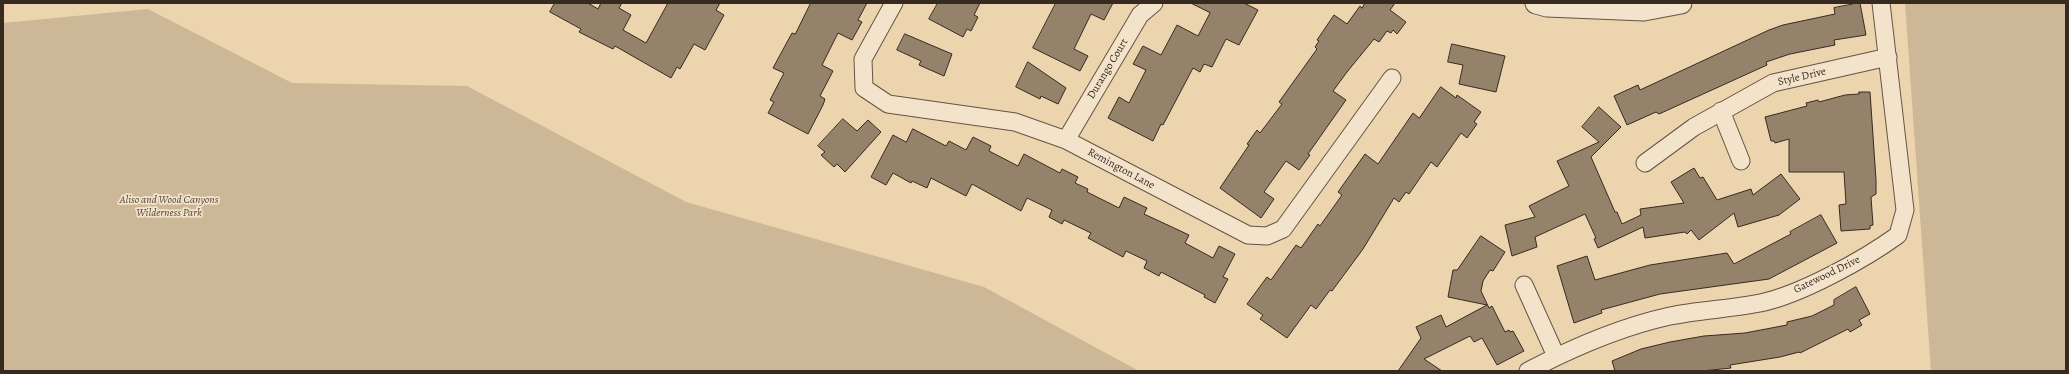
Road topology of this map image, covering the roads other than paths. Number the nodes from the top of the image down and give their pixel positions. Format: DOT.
graph roads {
  1 [pos="894,3"];
  2 [pos="1154,3"];
  3 [pos="1536,3"];
  4 [pos="1682,3"];
  5 [pos="1881,3"];
  6 [pos="1888,56"];
  7 [pos="1392,78"];
  8 [pos="1721,111"];
  9 [pos="1066,140"];
  10 [pos="1741,161"];
  11 [pos="1645,163"];
  12 [pos="1524,285"];
  13 [pos="1556,356"];
  14 [pos="1528,371"];
  1 -- 9 [label="street, Remington Lane"];
  2 -- 9 [label="street, Durango Court"];
  3 -- 4 [label="street"];
  5 -- 6 [label="street, Gatewood Drive"];
  6 -- 8 [label="street, Style Drive"];
  6 -- 13 [label="street, Gatewood Drive"];
  7 -- 9 [label="street, Remington Lane"];
  8 -- 10 [label="street"];
  8 -- 11 [label="street, Style Drive"];
  12 -- 13 [label="street"];
  13 -- 14 [label="street, Gatewood Drive"];
}
